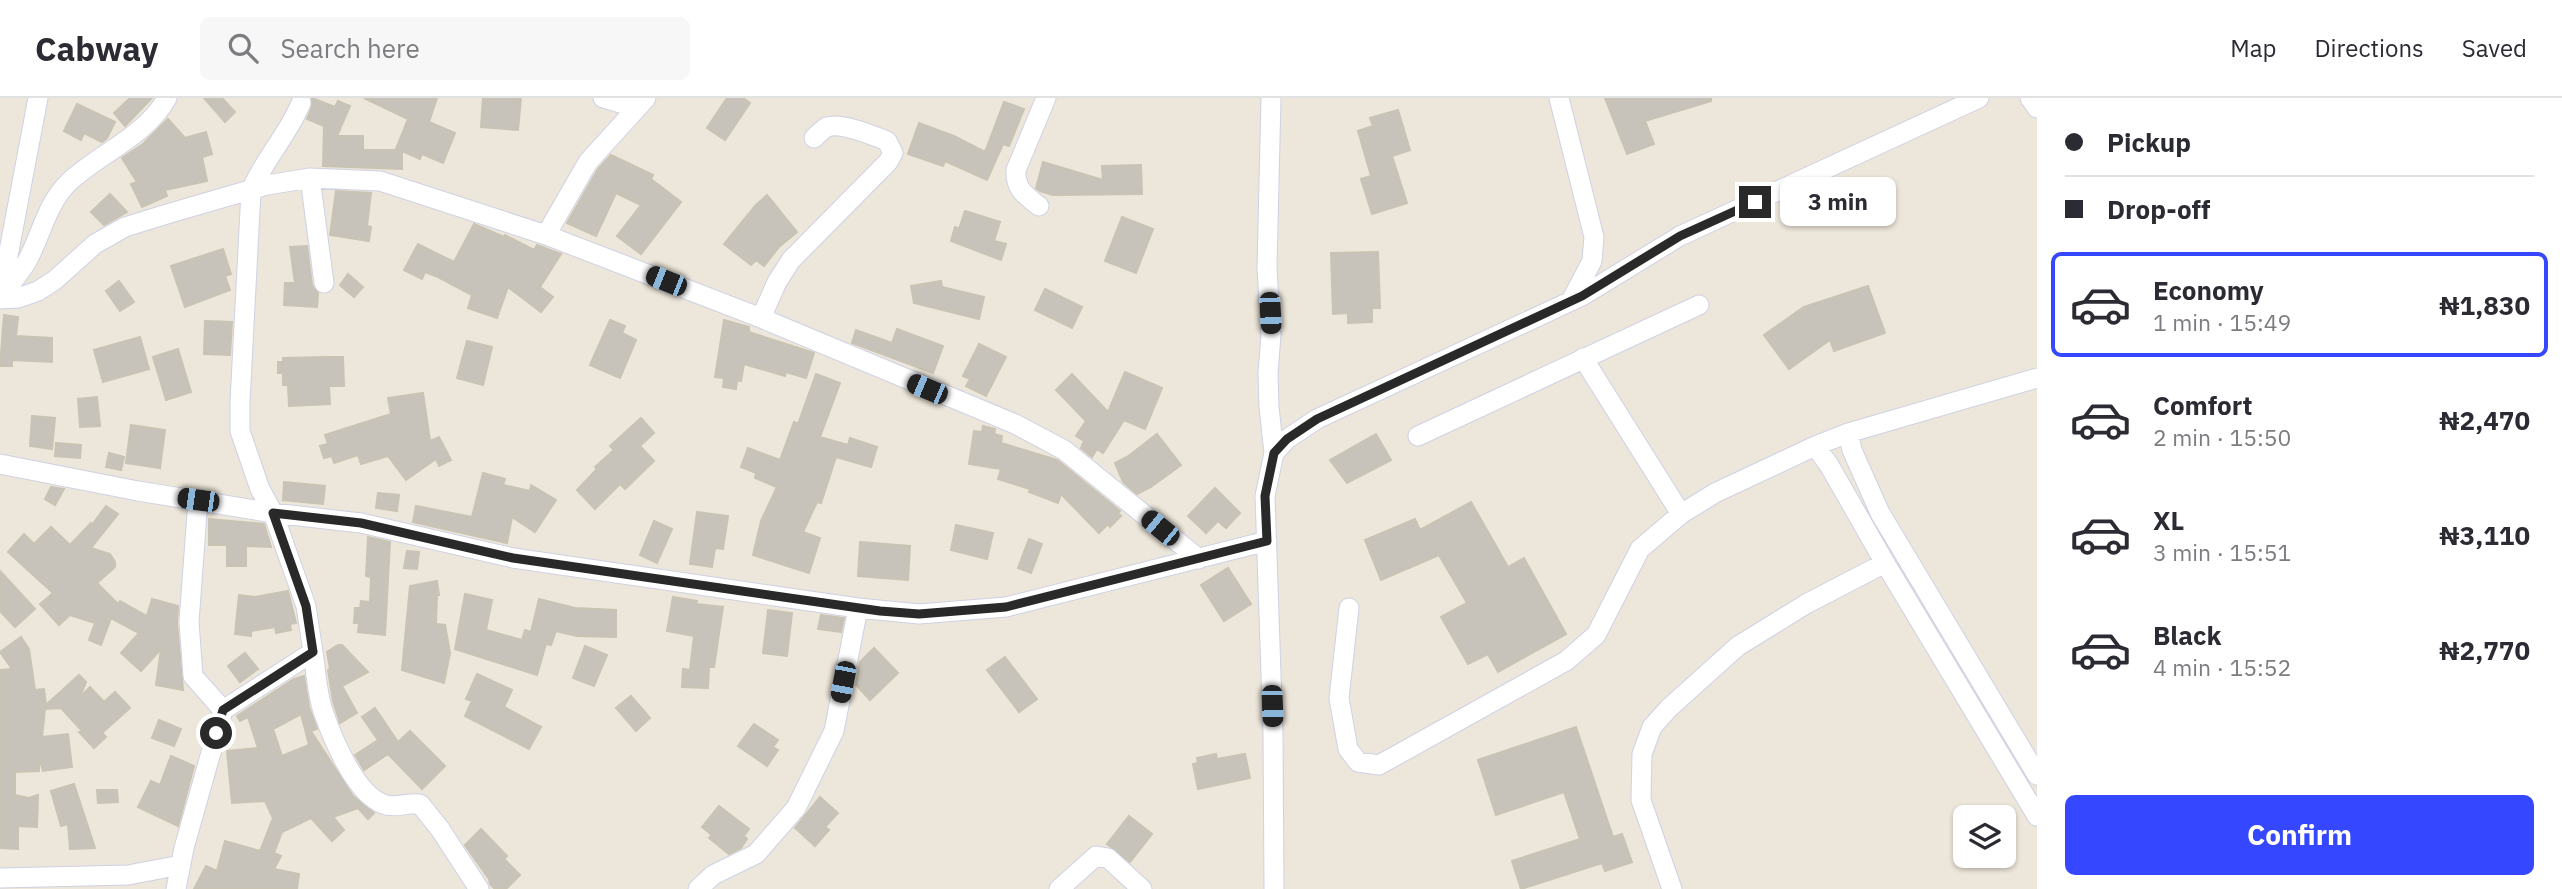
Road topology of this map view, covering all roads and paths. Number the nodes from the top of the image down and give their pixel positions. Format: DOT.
graph roads {
  1 [pos="38,98"];
  2 [pos="167,98"];
  3 [pos="603,98"];
  4 [pos="1046,98"];
  5 [pos="1271,98"];
  6 [pos="1559,98"];
  7 [pos="1979,98"];
  8 [pos="2030,98"];
  9 [pos="301,103"];
  10 [pos="641,103"];
  11 [pos="2037,108"];
  12 [pos="814,138"];
  13 [pos="310,178"];
  14 [pos="251,191"];
  15 [pos="1039,206"];
  16 [pos="546,235"];
  17 [pos="324,283"];
  18 [pos="0,298"];
  19 [pos="1571,301"];
  20 [pos="1699,305"];
  21 [pos="761,318"];
  22 [pos="1583,358"];
  23 [pos="2037,378"];
  24 [pos="1848,433"];
  25 [pos="1418,436"];
  26 [pos="1815,446"];
  27 [pos="1274,453"];
  28 [pos="0,464"];
  29 [pos="198,500"];
  30 [pos="273,513"];
  31 [pos="1681,514"];
  32 [pos="1267,541"];
  33 [pos="1199,559"];
  34 [pos="1885,563"];
  35 [pos="858,608"];
  36 [pos="1349,608"];
  37 [pos="313,652"];
  38 [pos="1986,689"];
  39 [pos="1968,700"];
  40 [pos="223,710"];
  41 [pos="2037,775"];
  42 [pos="2037,816"];
  43 [pos="181,864"];
  44 [pos="0,878"];
  45 [pos="176,889"];
  46 [pos="479,889"];
  47 [pos="698,889"];
  48 [pos="1059,889"];
  49 [pos="1142,889"];
  50 [pos="1274,889"];
  51 [pos="1672,889"];
  1 -- 18 [label="street"];
  2 -- 18 [label="street"];
  3 -- 10 [label="street"];
  4 -- 15 [label="street"];
  5 -- 27 [label="street"];
  6 -- 19 [label="street"];
  7 -- 19 [label="street"];
  8 -- 11 [label="street"];
  9 -- 14 [label="street"];
  10 -- 16 [label="street"];
  12 -- 21 [label="street"];
  13 -- 14 [label="street"];
  13 -- 16 [label="street"];
  13 -- 17 [label="street"];
  14 -- 18 [label="street"];
  14 -- 30 [label="street"];
  16 -- 21 [label="street"];
  19 -- 27 [label="street"];
  20 -- 22 [label="street"];
  21 -- 33 [label="street"];
  22 -- 25 [label="street"];
  22 -- 31 [label="street"];
  23 -- 24 [label="street"];
  24 -- 26 [label="street"];
  24 -- 38 [label="street"];
  26 -- 31 [label="street"];
  26 -- 34 [label="street"];
  27 -- 32 [label="street"];
  28 -- 29 [label="street"];
  29 -- 30 [label="street"];
  29 -- 40 [label="street"];
  30 -- 35 [label="street"];
  30 -- 37 [label="street"];
  31 -- 36 [label="street"];
  32 -- 33 [label="street"];
  32 -- 50 [label="street"];
  33 -- 35 [label="street"];
  34 -- 39 [label="street"];
  34 -- 51 [label="street"];
  35 -- 47 [label="street"];
  37 -- 40 [label="street"];
  37 -- 46 [label="street"];
  38 -- 39 [label="street"];
  38 -- 41 [label="street"];
  39 -- 42 [label="street"];
  40 -- 43 [label="street"];
  43 -- 44 [label="street"];
  43 -- 45 [label="street"];
  48 -- 49 [label="street"];
}
